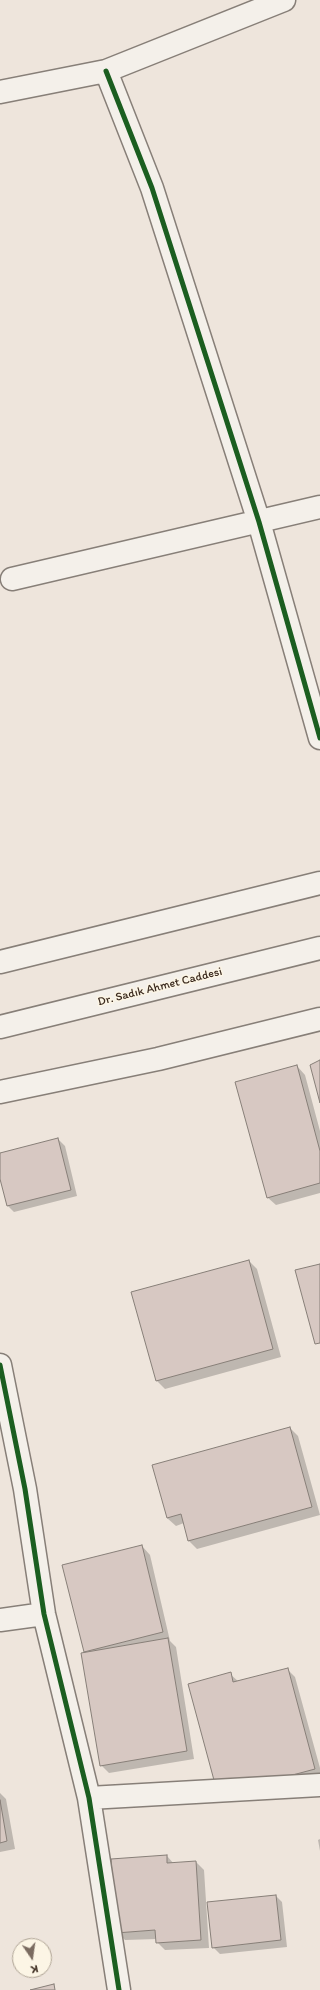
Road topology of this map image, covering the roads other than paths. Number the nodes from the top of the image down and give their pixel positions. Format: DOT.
graph roads {
  1 [pos="284,0"];
  2 [pos="106,71"];
  3 [pos="0,92"];
  4 [pos="320,507"];
  5 [pos="258,522"];
  6 [pos="12,579"];
  7 [pos="320,738"];
  8 [pos="320,883"];
  9 [pos="320,948"];
  10 [pos="0,962"];
  11 [pos="320,1019"];
  12 [pos="0,1027"];
  13 [pos="0,1092"];
  14 [pos="0,1366"];
  15 [pos="44,1614"];
  16 [pos="0,1620"];
  17 [pos="320,1785"];
  18 [pos="89,1798"];
  19 [pos="119,1990"];
  1 -- 2 [label="street"];
  2 -- 3 [label="street"];
  2 -- 5 [label="street"];
  4 -- 5 [label="street"];
  5 -- 6 [label="street"];
  5 -- 7 [label="street"];
  8 -- 10 [label="street"];
  9 -- 12 [label="street, Dr. Sadık Ahmet Caddesi"];
  11 -- 13 [label="street"];
  14 -- 15 [label="street"];
  15 -- 16 [label="street"];
  15 -- 18 [label="street"];
  17 -- 18 [label="street"];
  18 -- 19 [label="street"];
}
